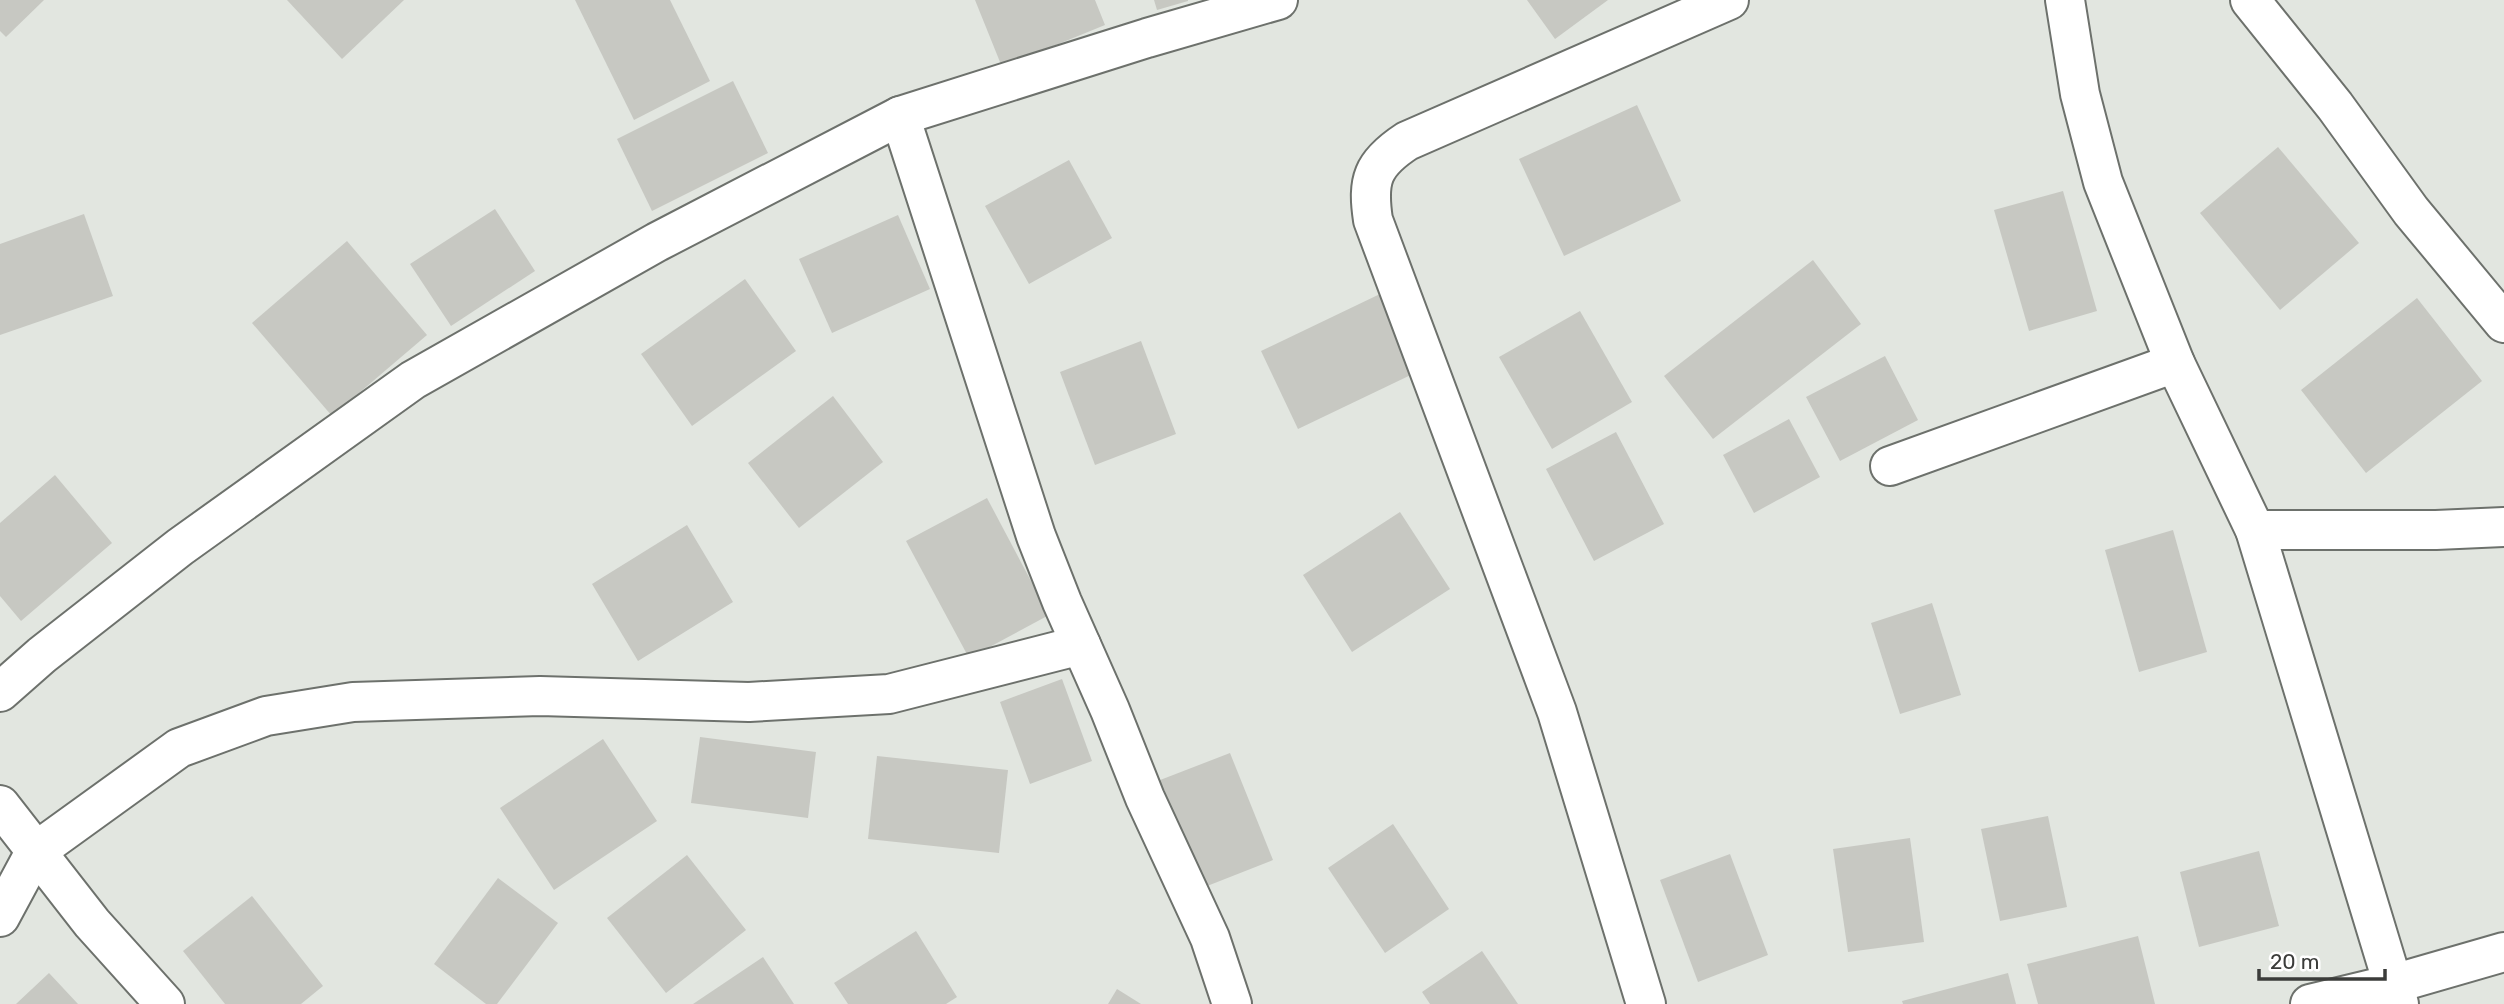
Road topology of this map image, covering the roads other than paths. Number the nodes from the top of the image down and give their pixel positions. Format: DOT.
graph roads {
  1 [pos="1278,0"];
  2 [pos="1729,0"];
  3 [pos="2065,0"];
  4 [pos="2250,0"];
  5 [pos="900,116"];
  6 [pos="2504,323"];
  7 [pos="2175,363"];
  8 [pos="1889,466"];
  9 [pos="2504,527"];
  10 [pos="2255,530"];
  11 [pos="1081,645"];
  12 [pos="0,692"];
  13 [pos="0,805"];
  14 [pos="34,852"];
  15 [pos="0,917"];
  16 [pos="2504,952"];
  17 [pos="2396,994"];
  18 [pos="165,1004"];
  19 [pos="1232,1004"];
  20 [pos="1646,1004"];
  21 [pos="2309,1004"];
  1 -- 5 [label="street"];
  2 -- 20 [label="street"];
  3 -- 7 [label="street"];
  4 -- 6 [label="street"];
  5 -- 11 [label="street"];
  5 -- 12 [label="street"];
  7 -- 8 [label="street"];
  7 -- 10 [label="street"];
  9 -- 10 [label="street"];
  10 -- 17 [label="street"];
  11 -- 14 [label="street"];
  11 -- 19 [label="street"];
  13 -- 14 [label="street"];
  14 -- 15 [label="street"];
  14 -- 18 [label="street"];
  16 -- 17 [label="street"];
  17 -- 21 [label="street"];
}
